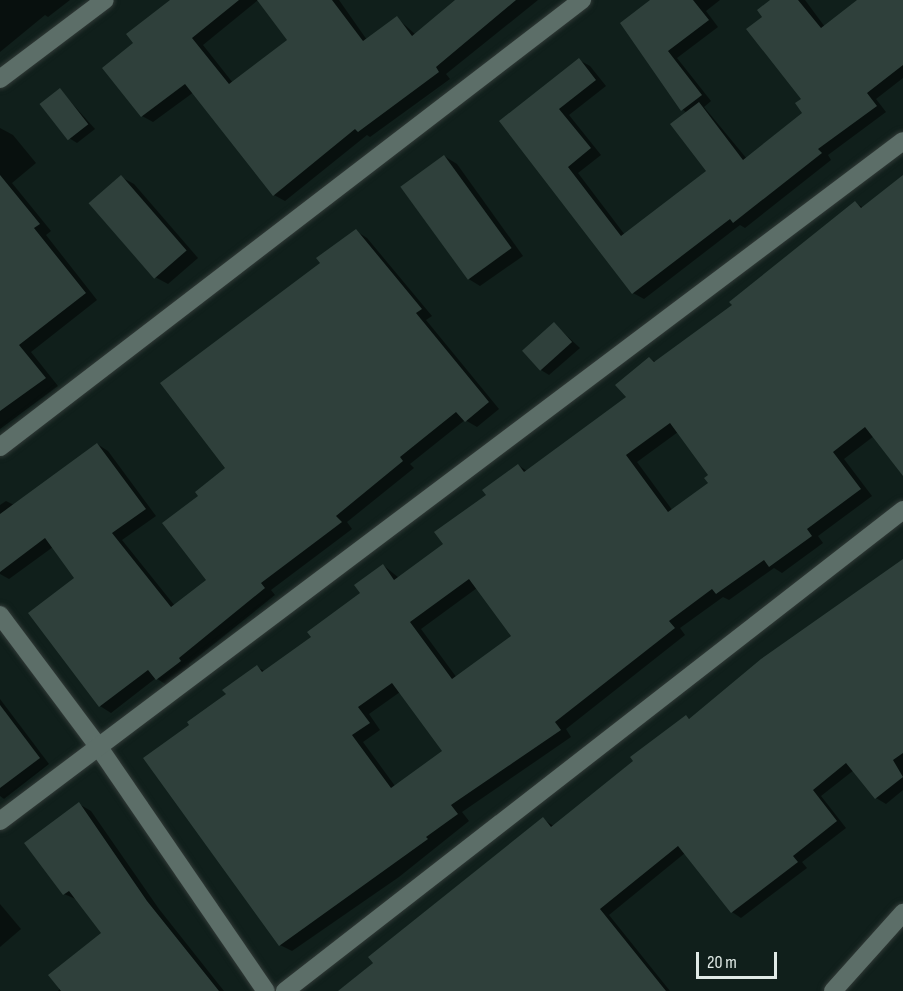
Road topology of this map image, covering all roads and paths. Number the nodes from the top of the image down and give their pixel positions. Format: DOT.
graph roads {
  1 [pos="105,0"];
  2 [pos="582,0"];
  3 [pos="0,79"];
  4 [pos="903,141"];
  5 [pos="0,447"];
  6 [pos="903,510"];
  7 [pos="0,615"];
  8 [pos="98,746"];
  9 [pos="0,821"];
  10 [pos="903,913"];
  11 [pos="266,991"];
  12 [pos="285,991"];
  13 [pos="833,991"];
  1 -- 3 [label="street"];
  2 -- 5 [label="street"];
  4 -- 8 [label="street"];
  6 -- 12 [label="street"];
  7 -- 8 [label="street"];
  8 -- 9 [label="street"];
  8 -- 11 [label="street"];
  10 -- 13 [label="street"];
}
